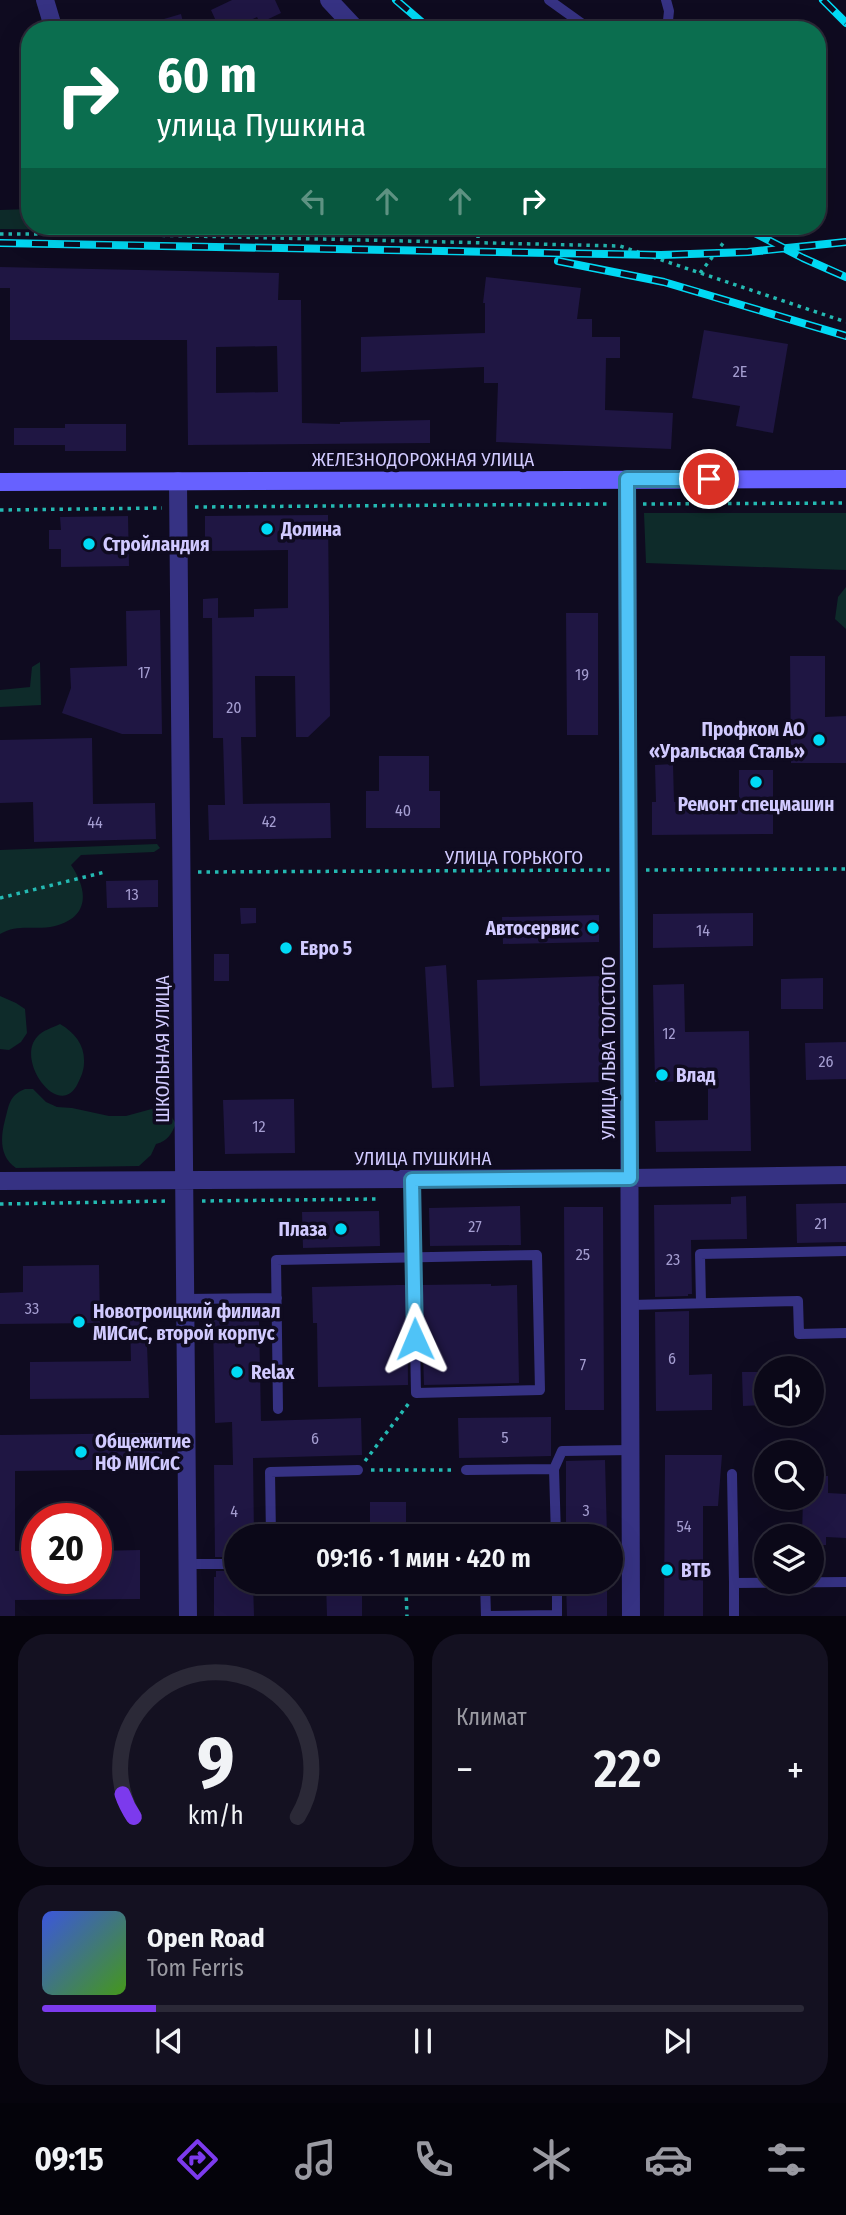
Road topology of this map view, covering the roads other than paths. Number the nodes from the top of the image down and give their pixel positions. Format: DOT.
graph roads {
  1 [pos="45,0"];
  2 [pos="329,0"];
  3 [pos="549,0"];
  4 [pos="666,0"];
  5 [pos="51,21"];
  6 [pos="349,21"];
  7 [pos="578,21"];
  8 [pos="667,21"];
  9 [pos="627,479"];
  10 [pos="846,479"];
  11 [pos="178,481"];
  12 [pos="0,482"];
  13 [pos="846,1175"];
  14 [pos="630,1178"];
  15 [pos="412,1180"];
  16 [pos="0,1181"];
  17 [pos="184,1181"];
  18 [pos="846,1251"];
  19 [pos="413,1258"];
  20 [pos="277,1298"];
  21 [pos="186,1299"];
  22 [pos="701,1303"];
  23 [pos="630,1305"];
  24 [pos="846,1333"];
  25 [pos="278,1409"];
  26 [pos="631,1450"];
  27 [pos="554,1469"];
  28 [pos="358,1470"];
  29 [pos="466,1471"];
  30 [pos="732,1474"];
  31 [pos="271,1524"];
  32 [pos="556,1524"];
  33 [pos="623,1562"];
  34 [pos="631,1562"];
  35 [pos="188,1564"];
  36 [pos="224,1564"];
  37 [pos="846,1582"];
  38 [pos="734,1583"];
  39 [pos="485,1594"];
  40 [pos="557,1594"];
  41 [pos="188,1616"];
  42 [pos="631,1616"];
  43 [pos="734,1616"];
  1 -- 5 [label="street"];
  2 -- 6 [label="street"];
  3 -- 7 [label="lane"];
  4 -- 8 [label="lane"];
  9 -- 10 [label="main road, ЖЕЛЕЗНОДОРОЖНАЯ УЛИЦА"];
  9 -- 11 [label="main road, ЖЕЛЕЗНОДОРОЖНАЯ УЛИЦА"];
  9 -- 14 [label="street, УЛИЦА ЛЬВА ТОЛСТОГО"];
  11 -- 12 [label="main road, ЖЕЛЕЗНОДОРОЖНАЯ УЛИЦА"];
  11 -- 17 [label="street, ШКОЛЬНАЯ УЛИЦА"];
  13 -- 14 [label="street, УЛИЦА ПУШКИНА"];
  14 -- 15 [label="street, УЛИЦА ПУШКИНА"];
  14 -- 23 [label="street, УЛИЦА ЛЬВА ТОЛСТОГО"];
  15 -- 17 [label="street, УЛИЦА ПУШКИНА"];
  15 -- 19 [label="lane"];
  16 -- 17 [label="street, УЛИЦА ПУШКИНА"];
  17 -- 21 [label="street, ШКОЛЬНАЯ УЛИЦА"];
  18 -- 22 [label="lane"];
  19 -- 19 [label="lane"];
  19 -- 20 [label="lane"];
  20 -- 21 [label="lane"];
  20 -- 25 [label="lane"];
  21 -- 35 [label="street, ШКОЛЬНАЯ УЛИЦА"];
  22 -- 23 [label="lane"];
  22 -- 24 [label="lane"];
  23 -- 26 [label="street, УЛИЦА ЛЬВА ТОЛСТОГО"];
  26 -- 27 [label="lane"];
  26 -- 34 [label="street, УЛИЦА ЛЬВА ТОЛСТОГО"];
  27 -- 29 [label="lane"];
  27 -- 32 [label="lane"];
  28 -- 31 [label="lane"];
  30 -- 38 [label="lane"];
  33 -- 34 [label="lane"];
  34 -- 42 [label="street, УЛИЦА ЛЬВА ТОЛСТОГО"];
  35 -- 36 [label="lane"];
  35 -- 41 [label="street, ШКОЛЬНАЯ УЛИЦА"];
  37 -- 38 [label="lane"];
  38 -- 43 [label="lane"];
  39 -- 40 [label="lane"];
}
